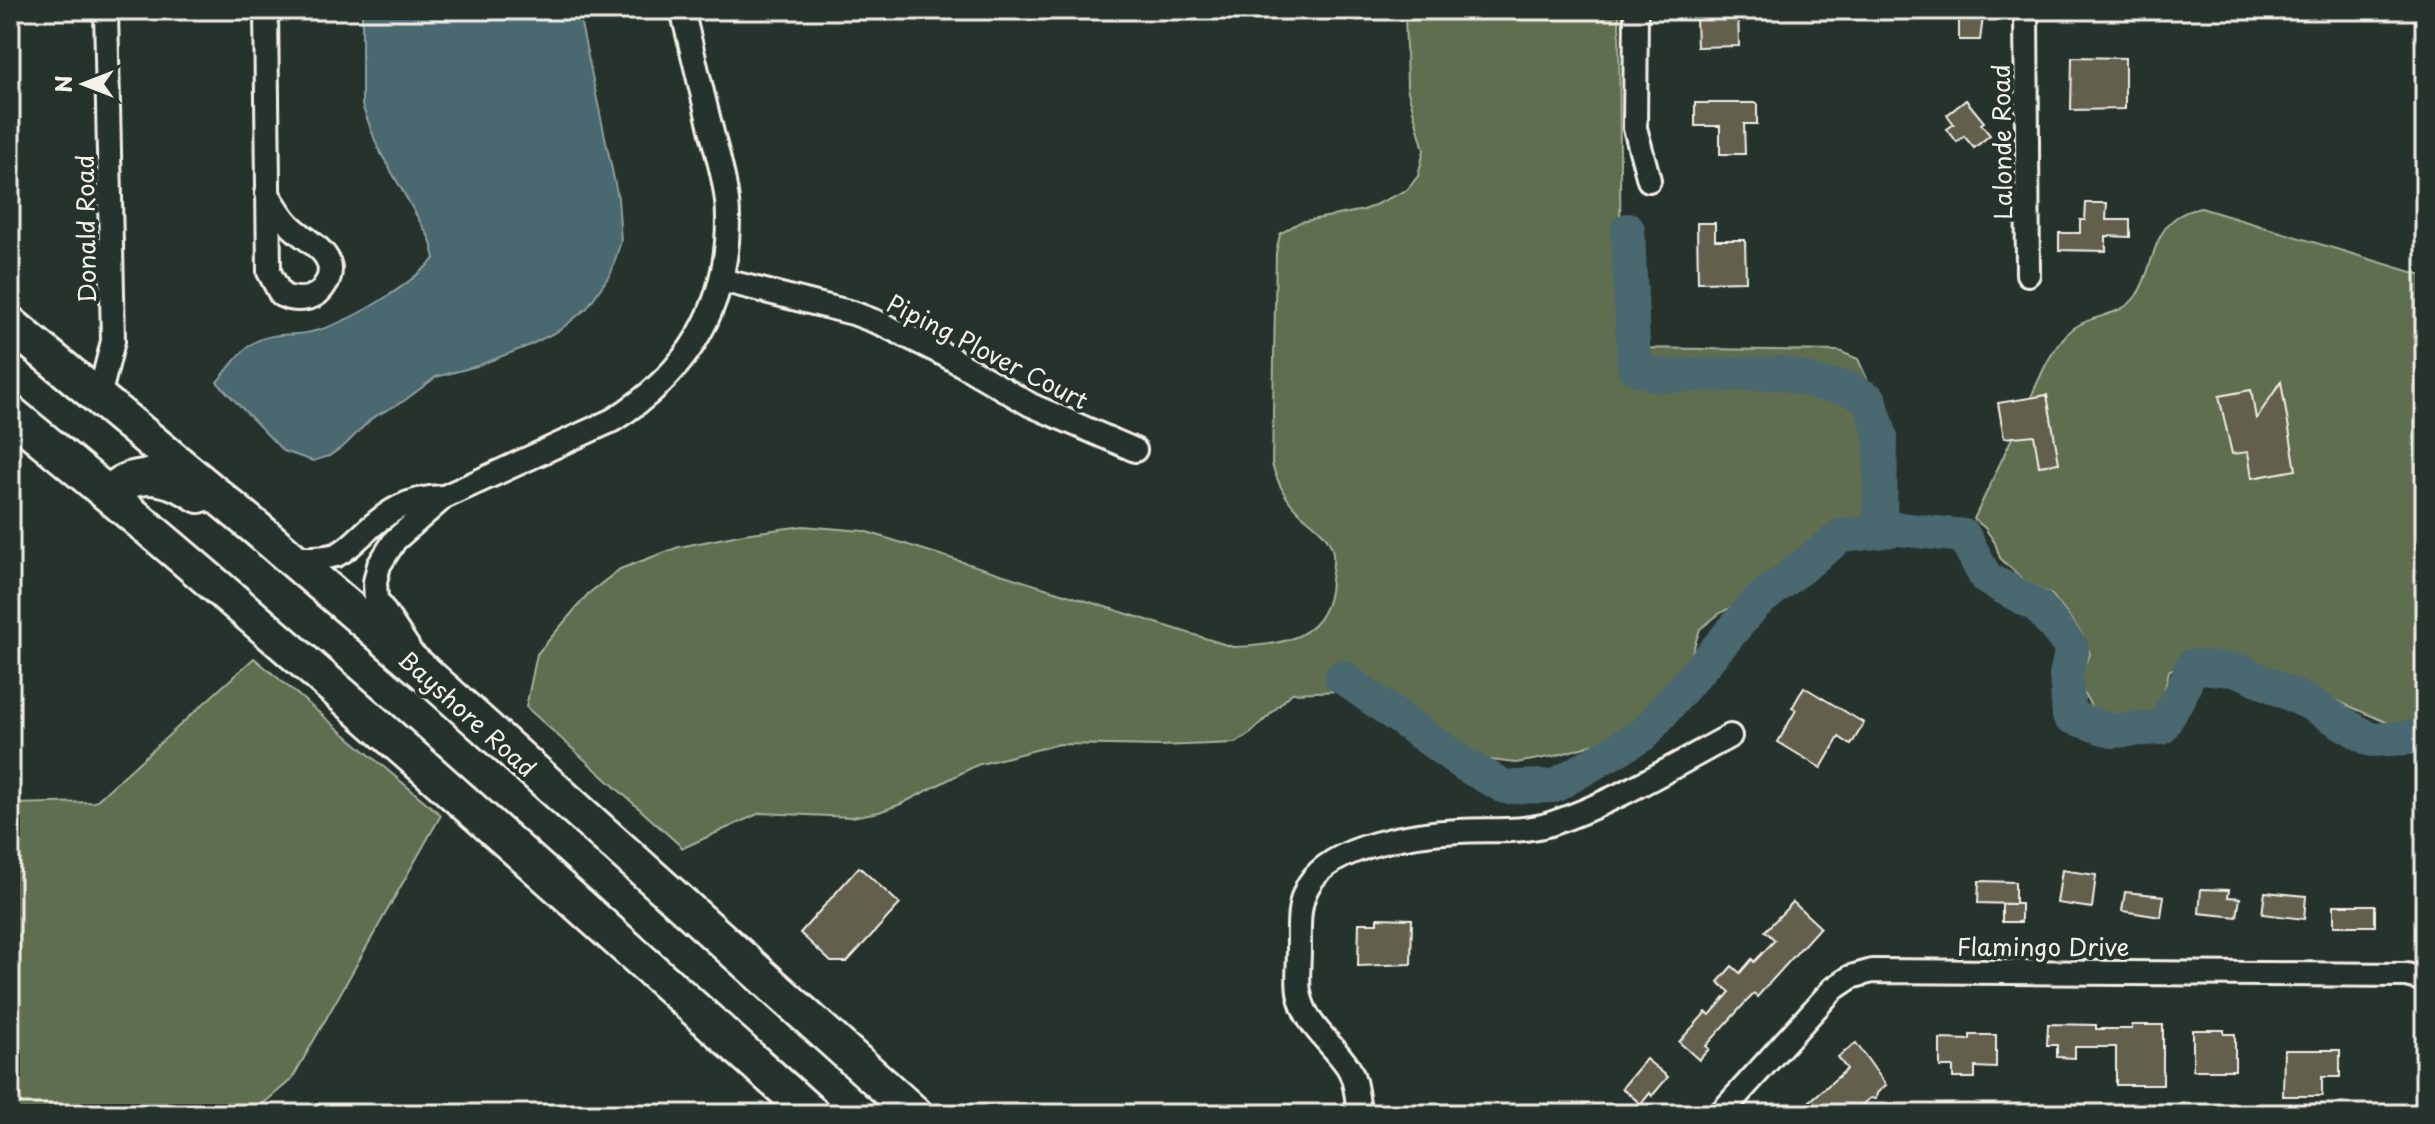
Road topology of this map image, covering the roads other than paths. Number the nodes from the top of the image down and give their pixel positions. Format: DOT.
graph roads {
  1 [pos="106,10"];
  2 [pos="266,10"];
  3 [pos="682,10"];
  4 [pos="1636,10"];
  5 [pos="2026,10"];
  6 [pos="1649,180"];
  7 [pos="267,193"];
  8 [pos="2028,274"];
  9 [pos="721,280"];
  10 [pos="10,324"];
  11 [pos="99,397"];
  12 [pos="10,413"];
  13 [pos="1135,450"];
  14 [pos="109,494"];
  15 [pos="444,497"];
  16 [pos="285,552"];
  17 [pos="425,673"];
  18 [pos="1730,736"];
  19 [pos="2425,980"];
  20 [pos="812,1114"];
  21 [pos="915,1114"];
  22 [pos="1360,1114"];
  23 [pos="1720,1114"];
  1 -- 11 [label="street, Donald Road"];
  2 -- 7 [label="street"];
  3 -- 9 [label="street"];
  4 -- 6 [label="street"];
  5 -- 8 [label="street, Lalonde Road"];
  9 -- 13 [label="street, Piping Plover Court"];
  9 -- 15 [label="street"];
  10 -- 11 [label="main road, Bayshore Road"];
  11 -- 16 [label="main road, Bayshore Road"];
  12 -- 14 [label="main road"];
  14 -- 16 [label="main road"];
  14 -- 20 [label="main road"];
  15 -- 16 [label="street"];
  15 -- 17 [label="street"];
  16 -- 17 [label="main road, Bayshore Road"];
  17 -- 21 [label="main road, Bayshore Road"];
  18 -- 22 [label="street"];
  19 -- 23 [label="street, Flamingo Drive"];
}
